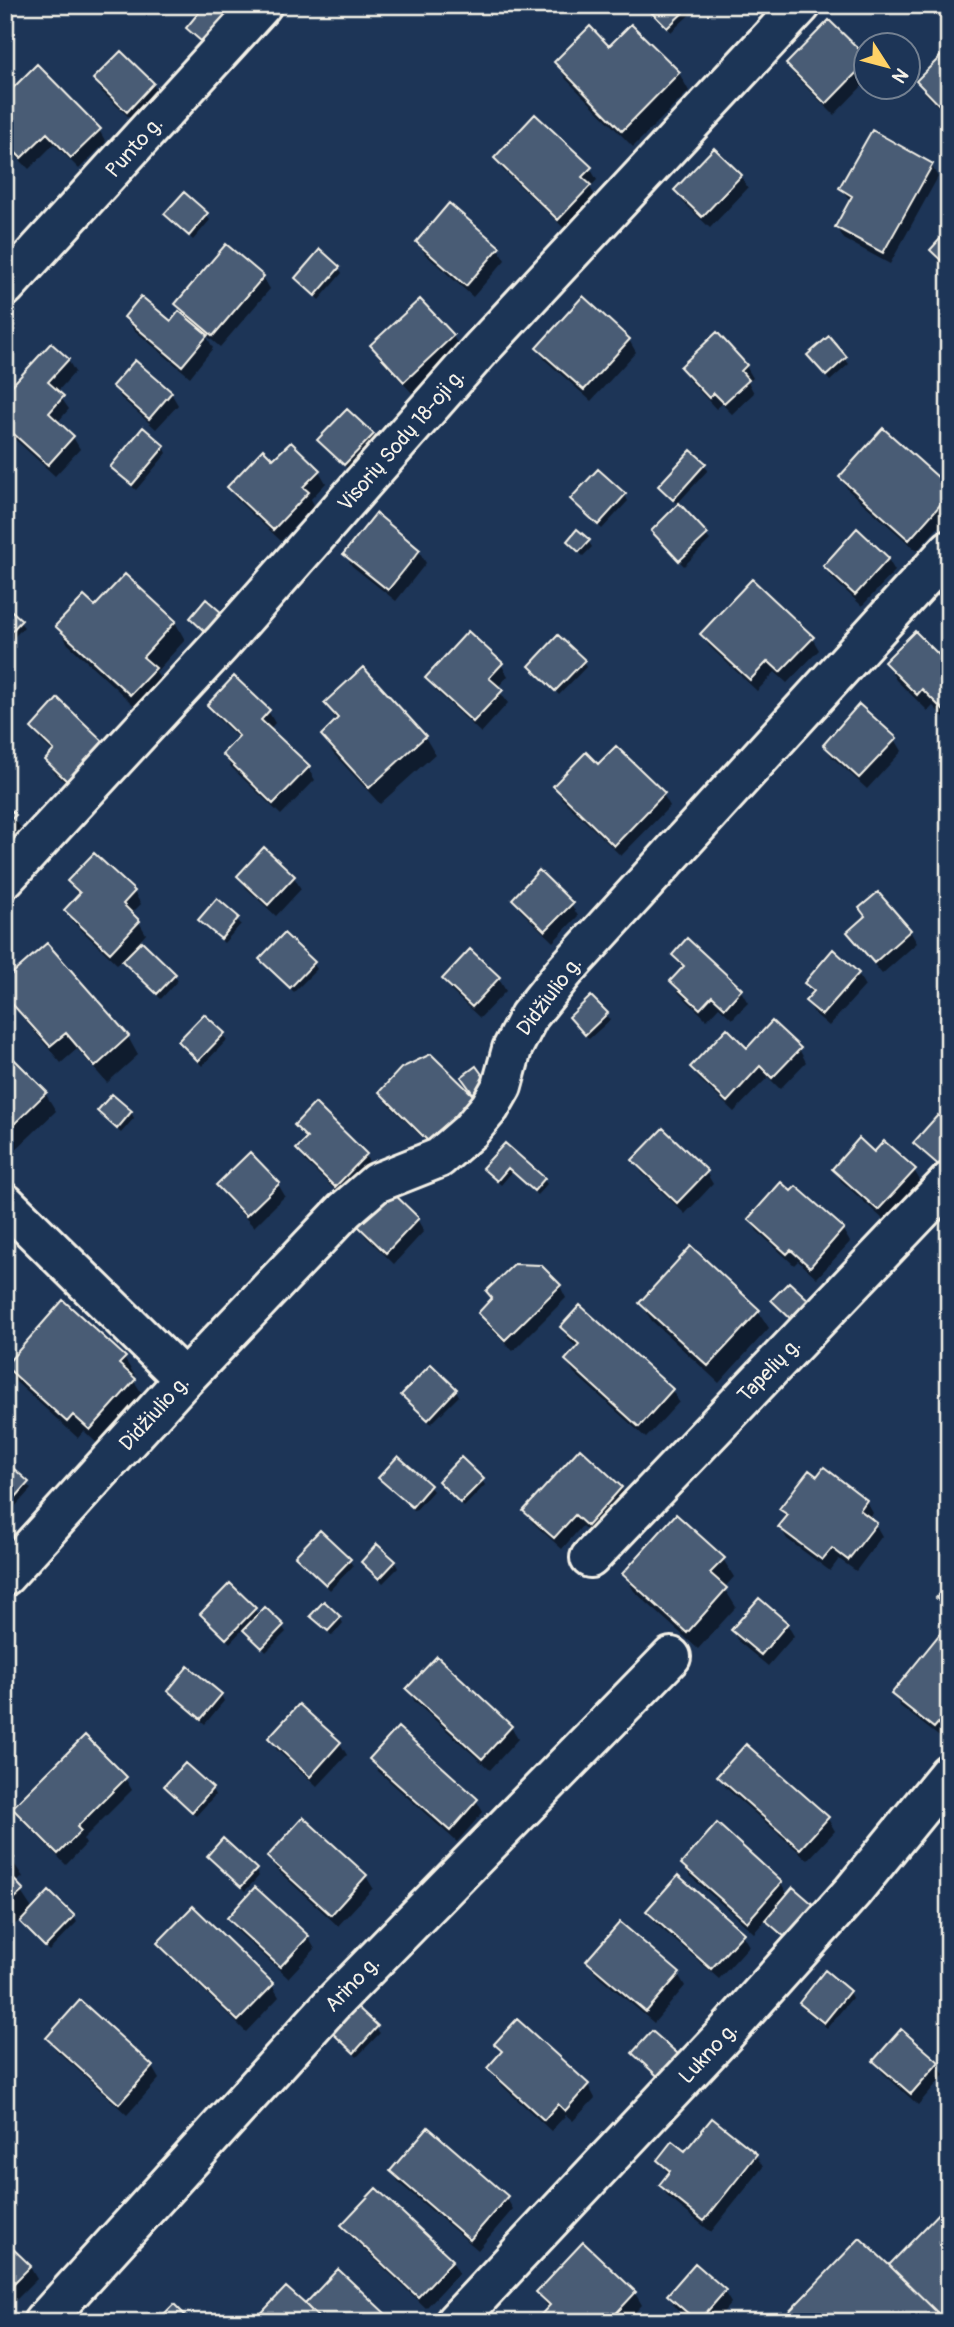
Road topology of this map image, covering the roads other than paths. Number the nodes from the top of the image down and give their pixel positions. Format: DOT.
graph roads {
  1 [pos="262,5"];
  2 [pos="801,5"];
  3 [pos="5,288"];
  4 [pos="949,550"];
  5 [pos="5,878"];
  6 [pos="949,1182"];
  7 [pos="5,1204"];
  8 [pos="184,1379"];
  9 [pos="590,1558"];
  10 [pos="5,1576"];
  11 [pos="671,1657"];
  12 [pos="949,1773"];
  13 [pos="43,2322"];
  14 [pos="455,2322"];
  1 -- 3 [label="street, Punto g."];
  2 -- 5 [label="street, Visorių Sodų 18-oji g."];
  4 -- 8 [label="street, Didžiulio g."];
  6 -- 9 [label="street, Tapelių g."];
  7 -- 8 [label="street"];
  8 -- 10 [label="street, Didžiulio g."];
  11 -- 13 [label="street, Arino g."];
  12 -- 14 [label="street, Lukno g."];
}
